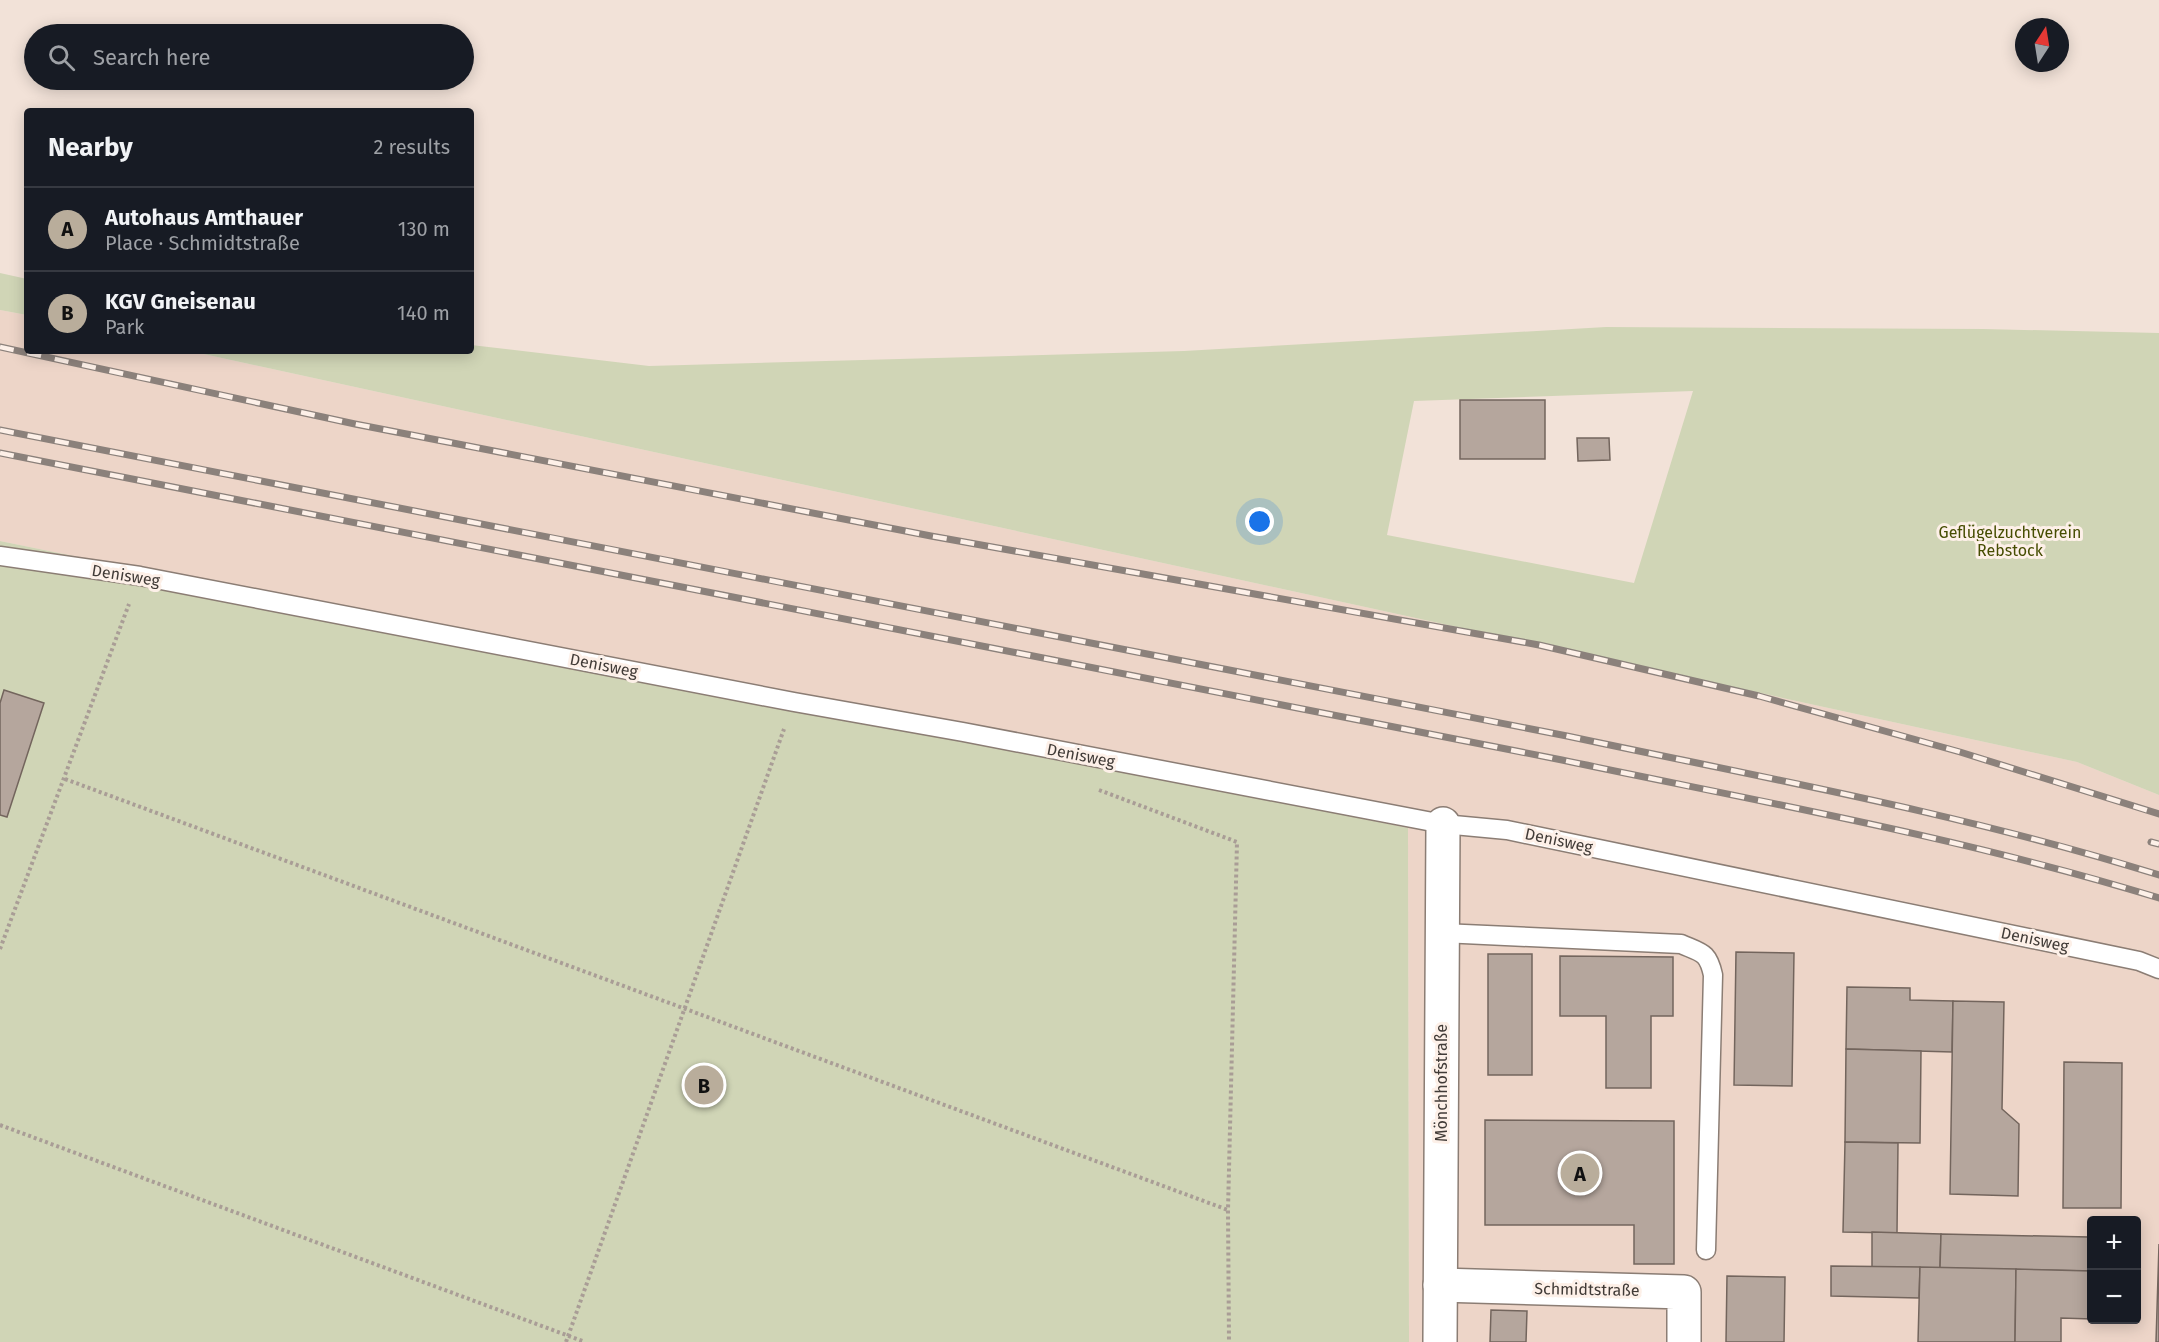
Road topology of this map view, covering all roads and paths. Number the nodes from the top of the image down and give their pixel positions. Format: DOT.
graph roads {
  1 [pos="0,556"];
  2 [pos="140,576"];
  3 [pos="794,702"];
  4 [pos="65,779"];
  5 [pos="1092,787"];
  6 [pos="1443,824"];
  7 [pos="1442,933"];
  8 [pos="0,949"];
  9 [pos="2159,969"];
  10 [pos="685,1008"];
  11 [pos="0,1125"];
  12 [pos="1228,1210"];
  13 [pos="1706,1250"];
  14 [pos="1440,1285"];
  15 [pos="568,1336"];
  16 [pos="566,1342"];
  17 [pos="585,1342"];
  18 [pos="1229,1342"];
  19 [pos="1440,1342"];
  20 [pos="1684,1342"];
  1 -- 2 [label="lane, Denisweg"];
  2 -- 3 [label="lane, Denisweg"];
  2 -- 4 [label="path"];
  3 -- 6 [label="lane, Denisweg"];
  3 -- 10 [label="path"];
  4 -- 8 [label="path"];
  4 -- 10 [label="path"];
  5 -- 12 [label="path"];
  6 -- 7 [label="street, Mönchhofstraße"];
  6 -- 9 [label="lane, Denisweg"];
  7 -- 13 [label="lane"];
  7 -- 14 [label="street, Mönchhofstraße"];
  10 -- 12 [label="path"];
  10 -- 15 [label="path"];
  11 -- 15 [label="path"];
  12 -- 18 [label="path"];
  14 -- 19 [label="street, Mönchhofstraße"];
  14 -- 20 [label="street, Schmidtstraße"];
  15 -- 16 [label="path"];
  15 -- 17 [label="path"];
}
